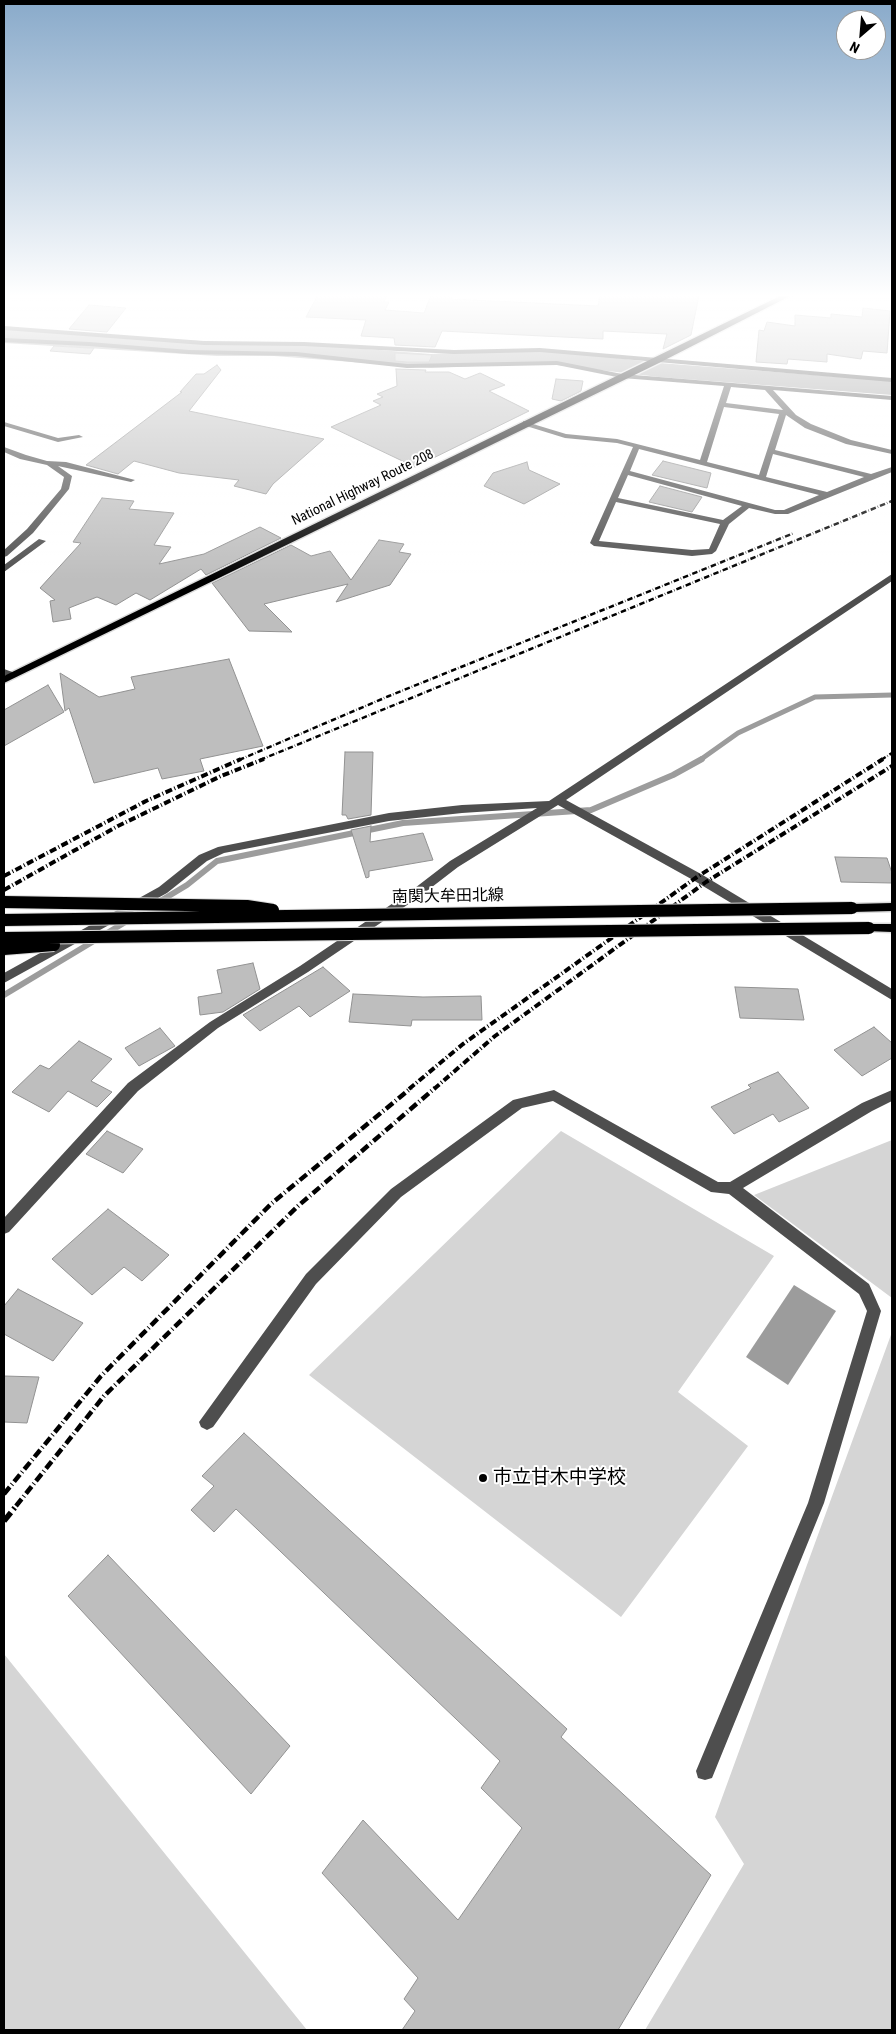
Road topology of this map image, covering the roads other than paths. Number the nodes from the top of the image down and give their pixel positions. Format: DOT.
graph roads {
  1 [pos="594,390"];
  2 [pos="727,390"];
  3 [pos="768,390"];
  4 [pos="791,390"];
  5 [pos="892,398"];
  6 [pos="722,405"];
  7 [pos="786,413"];
  8 [pos="526,423"];
  9 [pos="4,424"];
  10 [pos="79,437"];
  11 [pos="637,446"];
  12 [pos="4,448"];
  13 [pos="770,450"];
  14 [pos="892,452"];
  15 [pos="703,462"];
  16 [pos="47,463"];
  17 [pos="892,468"];
  18 [pos="624,472"];
  19 [pos="762,477"];
  20 [pos="872,477"];
  21 [pos="131,480"];
  22 [pos="828,495"];
  23 [pos="613,499"];
  24 [pos="749,504"];
  25 [pos="725,523"];
  26 [pos="42,541"];
  27 [pos="4,554"];
  28 [pos="4,569"];
  29 [pos="892,577"];
  30 [pos="7,675"];
  31 [pos="555,802"];
  32 [pos="4,902"];
  33 [pos="892,907"];
  34 [pos="314,916"];
  35 [pos="4,920"];
  36 [pos="892,928"];
  37 [pos="198,936"];
  38 [pos="4,938"];
  39 [pos="4,949"];
  40 [pos="4,978"];
  41 [pos="892,995"];
  42 [pos="892,1095"];
  43 [pos="732,1188"];
  44 [pos="4,1228"];
  45 [pos="208,1422"];
  46 [pos="706,1771"];
  1 -- 8 [label="highway, National Highway Route 208"];
  2 -- 6 [label="street"];
  3 -- 7 [label="street"];
  4 -- 5 [label="street"];
  6 -- 7 [label="street"];
  6 -- 15 [label="street"];
  7 -- 13 [label="street"];
  7 -- 14 [label="street"];
  8 -- 11 [label="street"];
  8 -- 30 [label="highway, National Highway Route 208"];
  9 -- 10 [label="street"];
  11 -- 15 [label="street"];
  11 -- 18 [label="street"];
  12 -- 16 [label="street"];
  13 -- 19 [label="street"];
  13 -- 20 [label="street"];
  15 -- 19 [label="street"];
  16 -- 21 [label="street"];
  16 -- 27 [label="street"];
  17 -- 20 [label="street"];
  18 -- 23 [label="street"];
  18 -- 24 [label="street"];
  19 -- 22 [label="street"];
  20 -- 22 [label="street"];
  22 -- 24 [label="street"];
  23 -- 25 [label="street"];
  23 -- 25 [label="street"];
  24 -- 25 [label="street"];
  26 -- 28 [label="street"];
  29 -- 31 [label="street"];
  31 -- 40 [label="street"];
  31 -- 41 [label="street"];
  31 -- 44 [label="street"];
  32 -- 34 [label="main road, bridge"];
  33 -- 34 [label="main road, 南関大牟田北線, bridge"];
  34 -- 35 [label="main road, 南関大牟田北線, bridge"];
  36 -- 37 [label="main road, bridge"];
  37 -- 38 [label="main road, bridge"];
  37 -- 39 [label="main road, bridge"];
  42 -- 43 [label="street"];
  43 -- 45 [label="street"];
  43 -- 46 [label="street"];
}
